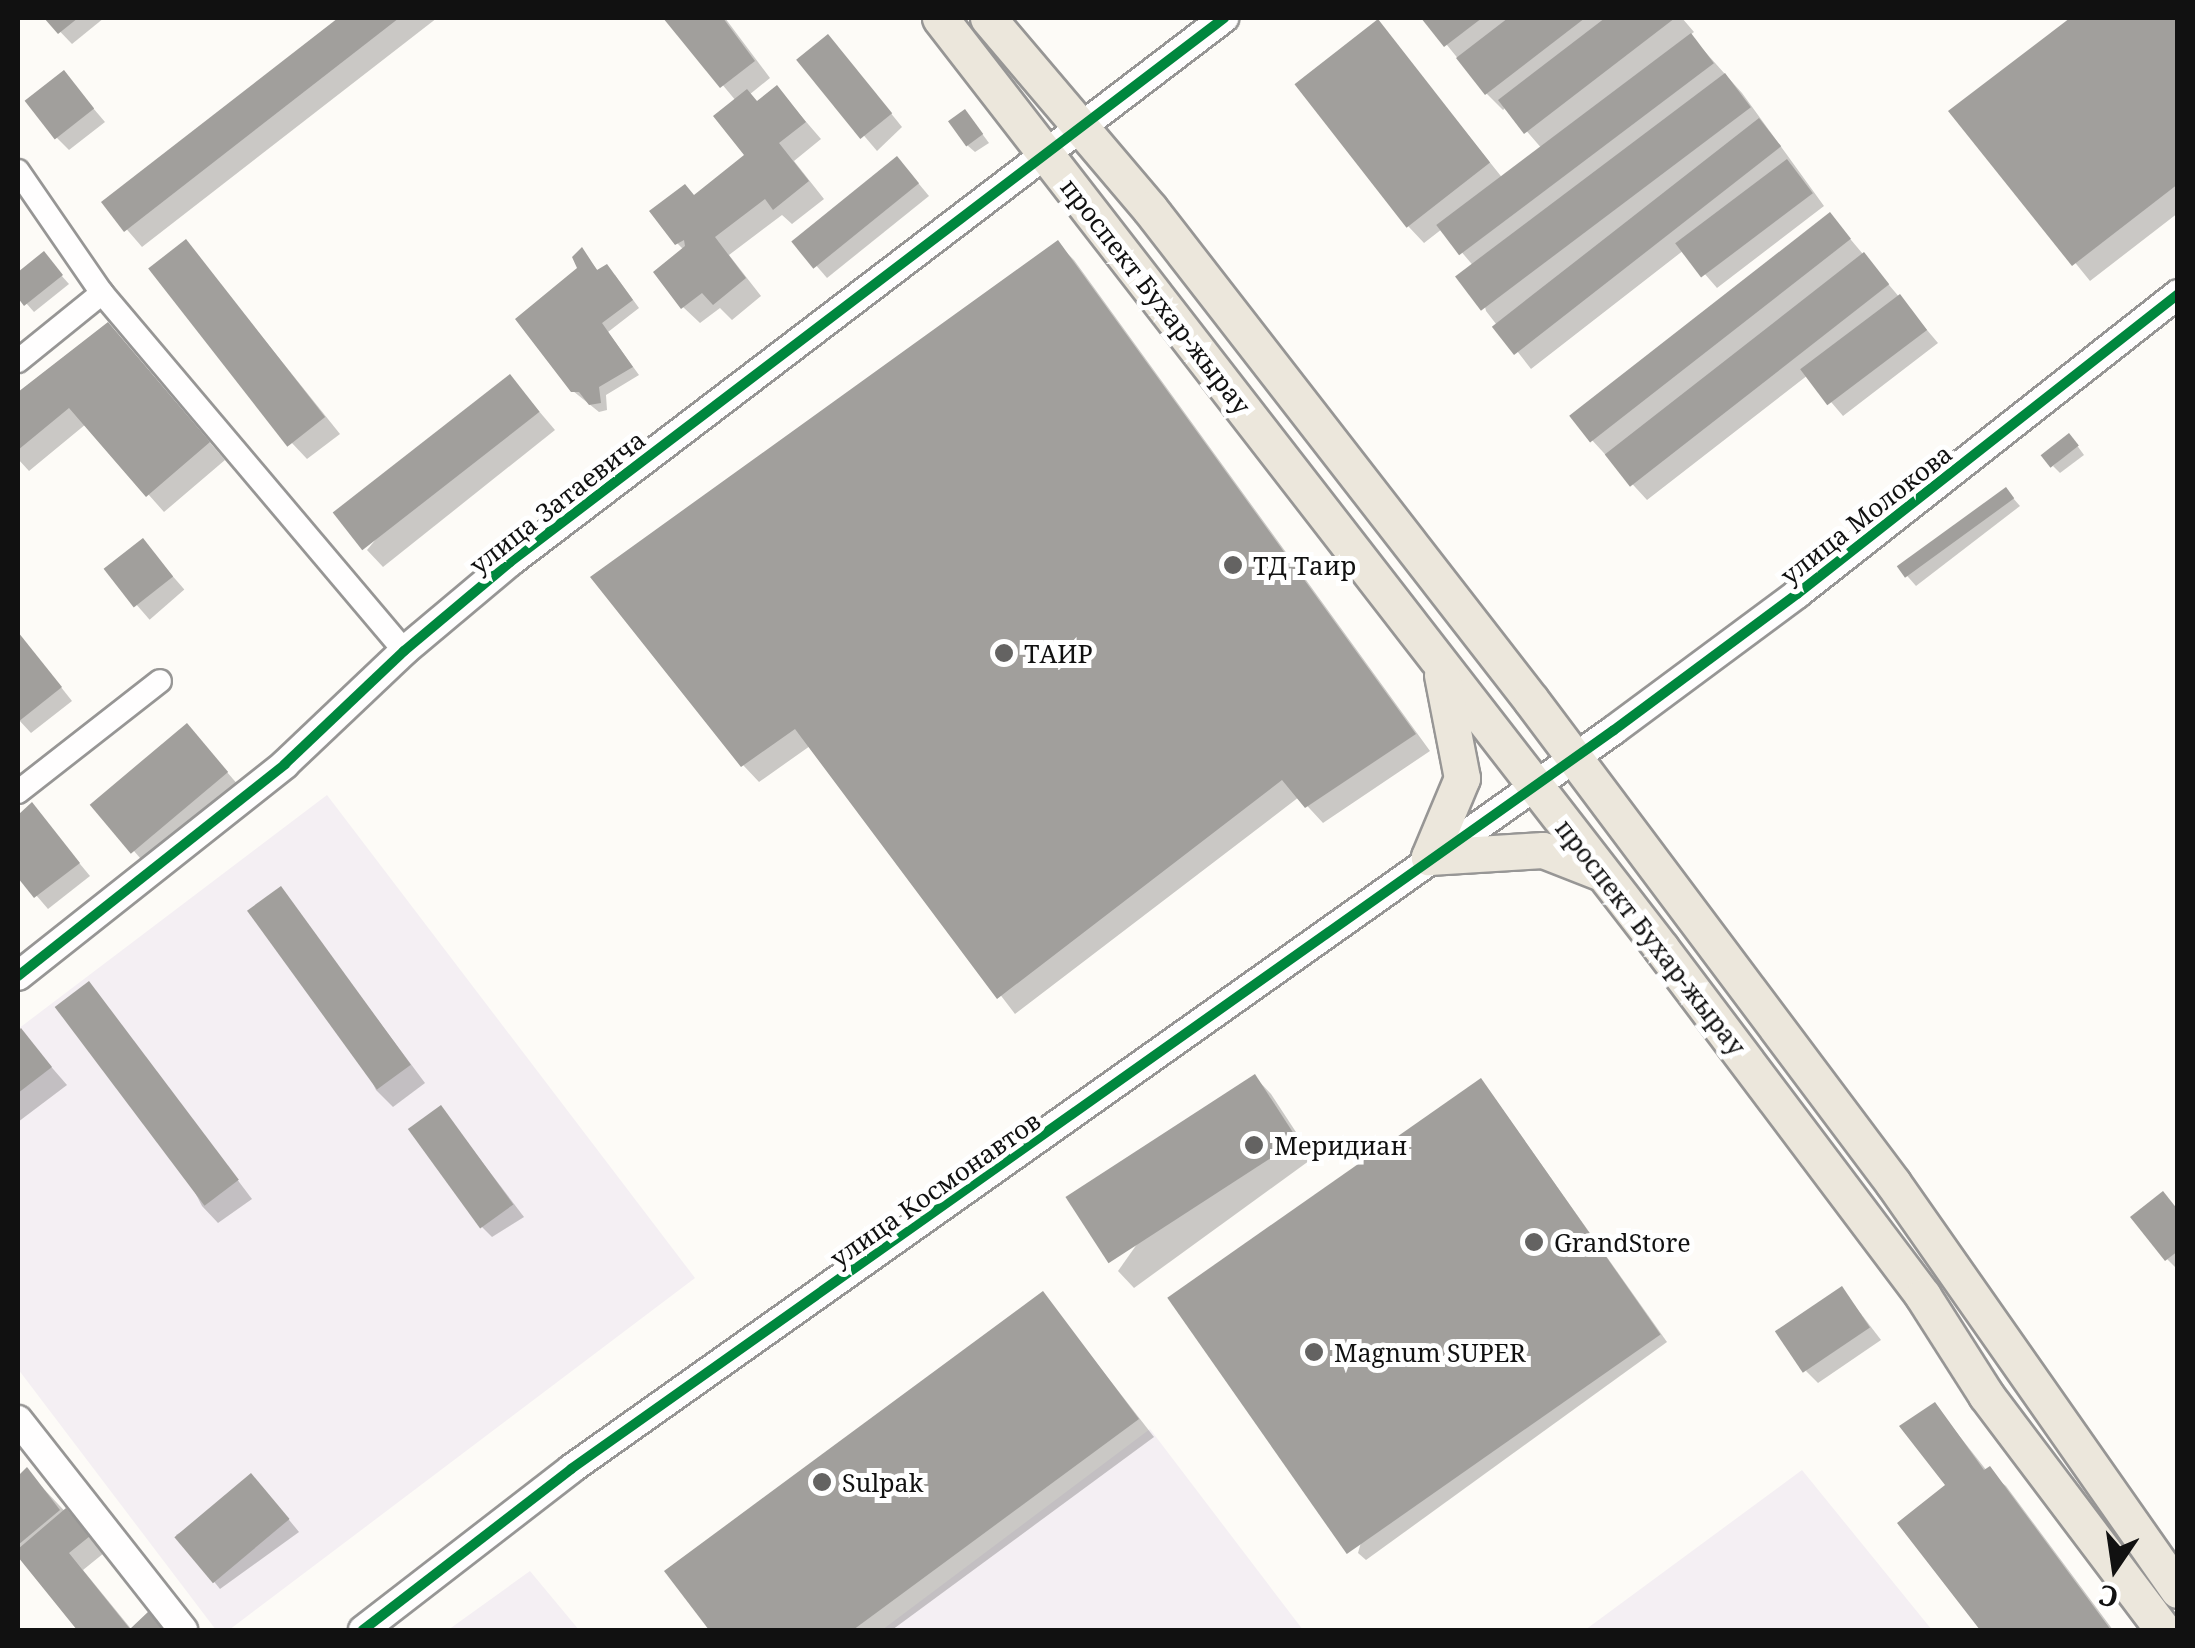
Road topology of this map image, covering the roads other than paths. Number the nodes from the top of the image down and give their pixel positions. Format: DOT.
graph roads {
  1 [pos="940,18"];
  2 [pos="988,18"];
  3 [pos="1224,18"];
  4 [pos="1084,128"];
  5 [pos="1046,155"];
  6 [pos="18,170"];
  7 [pos="102,293"];
  8 [pos="2178,294"];
  9 [pos="18,361"];
  10 [pos="404,651"];
  11 [pos="1440,664"];
  12 [pos="160,681"];
  13 [pos="1573,758"];
  14 [pos="1534,786"];
  15 [pos="18,792"];
  16 [pos="1429,857"];
  17 [pos="1602,872"];
  18 [pos="18,976"];
  19 [pos="2023,1372"];
  20 [pos="1986,1395"];
  21 [pos="18,1420"];
  22 [pos="2178,1590"];
  23 [pos="2140,1598"];
  24 [pos="183,1630"];
  25 [pos="363,1630"];
  26 [pos="2156,1630"];
  27 [pos="2163,1630"];
  1 -- 5 [label="main road, проспект Бухар-жырау"];
  2 -- 4 [label="main road, проспект Бухар-жырау"];
  3 -- 4 [label="street, улица Затаевича"];
  4 -- 5 [label="street, улица Затаевича"];
  4 -- 13 [label="main road, проспект Бухар-жырау"];
  5 -- 10 [label="street, улица Затаевича"];
  5 -- 11 [label="main road, проспект Бухар-жырау"];
  6 -- 7 [label="street"];
  7 -- 9 [label="street"];
  7 -- 10 [label="street"];
  8 -- 13 [label="street, улица Молокова"];
  10 -- 18 [label="street, улица Затаевича"];
  11 -- 14 [label="main road, проспект Бухар-жырау"];
  11 -- 16 [label="main road"];
  12 -- 15 [label="street"];
  13 -- 14 [label="street, улица Молокова"];
  13 -- 19 [label="main road, проспект Бухар-жырау"];
  14 -- 16 [label="street, улица Космонавтов"];
  14 -- 17 [label="main road, проспект Бухар-жырау"];
  16 -- 17 [label="main road"];
  16 -- 25 [label="street, улица Космонавтов"];
  17 -- 20 [label="main road, проспект Бухар-жырау"];
  19 -- 20 [label="main road"];
  19 -- 22 [label="main road, проспект Бухар-жырау"];
  20 -- 23 [label="main road, проспект Бухар-жырау"];
  21 -- 24 [label="street"];
  23 -- 26 [label="street"];
  23 -- 27 [label="main road, проспект Бухар-жырау"];
}
